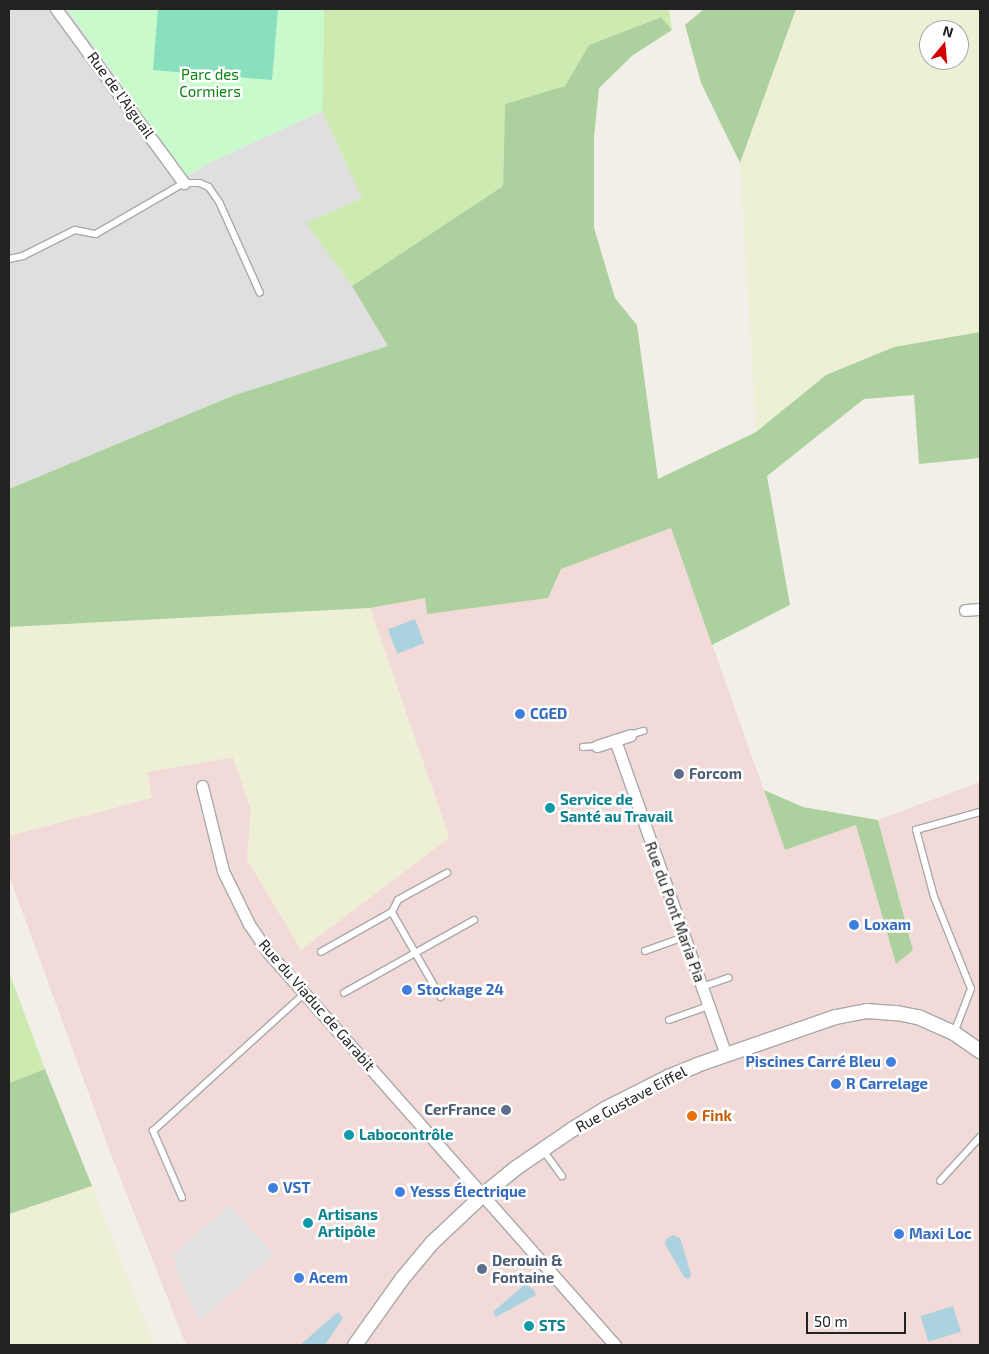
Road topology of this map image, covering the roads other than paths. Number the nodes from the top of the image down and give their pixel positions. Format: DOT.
graph roads {
  1 [pos="56,9"];
  2 [pos="184,183"];
  3 [pos="9,259"];
  4 [pos="260,292"];
  5 [pos="980,609"];
  6 [pos="965,610"];
  7 [pos="642,731"];
  8 [pos="630,735"];
  9 [pos="615,740"];
  10 [pos="598,746"];
  11 [pos="583,747"];
  12 [pos="202,786"];
  13 [pos="980,812"];
  14 [pos="447,873"];
  15 [pos="392,912"];
  16 [pos="474,920"];
  17 [pos="684,937"];
  18 [pos="645,951"];
  19 [pos="321,952"];
  20 [pos="415,953"];
  21 [pos="728,978"];
  22 [pos="702,987"];
  23 [pos="305,993"];
  24 [pos="344,993"];
  25 [pos="441,997"];
  26 [pos="709,1006"];
  27 [pos="669,1020"];
  28 [pos="954,1033"];
  29 [pos="980,1051"];
  30 [pos="726,1055"];
  31 [pos="980,1138"];
  32 [pos="543,1149"];
  33 [pos="562,1176"];
  34 [pos="940,1181"];
  35 [pos="483,1195"];
  36 [pos="182,1198"];
  37 [pos="355,1345"];
  38 [pos="615,1345"];
  1 -- 2 [label="street, Rue de l’Aiguail"];
  2 -- 3 [label="lane"];
  2 -- 4 [label="lane"];
  5 -- 6 [label="street"];
  7 -- 8 [label="lane"];
  8 -- 9 [label="street"];
  9 -- 10 [label="street"];
  9 -- 17 [label="street, Rue du Pont Maria Pia"];
  10 -- 11 [label="lane"];
  12 -- 23 [label="street, Rue du Viaduc de Garabit"];
  13 -- 28 [label="lane"];
  14 -- 15 [label="lane"];
  15 -- 19 [label="lane"];
  15 -- 20 [label="lane"];
  16 -- 20 [label="lane"];
  17 -- 18 [label="lane"];
  17 -- 22 [label="street, Rue du Pont Maria Pia"];
  20 -- 24 [label="lane"];
  20 -- 25 [label="lane"];
  21 -- 22 [label="lane"];
  22 -- 26 [label="street, Rue du Pont Maria Pia"];
  23 -- 35 [label="street, Rue du Viaduc de Garabit"];
  23 -- 36 [label="lane"];
  26 -- 27 [label="lane"];
  26 -- 30 [label="street, Rue du Pont Maria Pia"];
  28 -- 29 [label="street, Rue Gustave Eiffel"];
  28 -- 30 [label="street, Rue Gustave Eiffel"];
  30 -- 32 [label="street, Rue Gustave Eiffel"];
  31 -- 34 [label="lane"];
  32 -- 33 [label="lane"];
  32 -- 35 [label="street, Rue Gustave Eiffel"];
  35 -- 37 [label="street, Rue Gustave Eiffel"];
  35 -- 38 [label="street, Rue du Viaduc de Garabit"];
}
